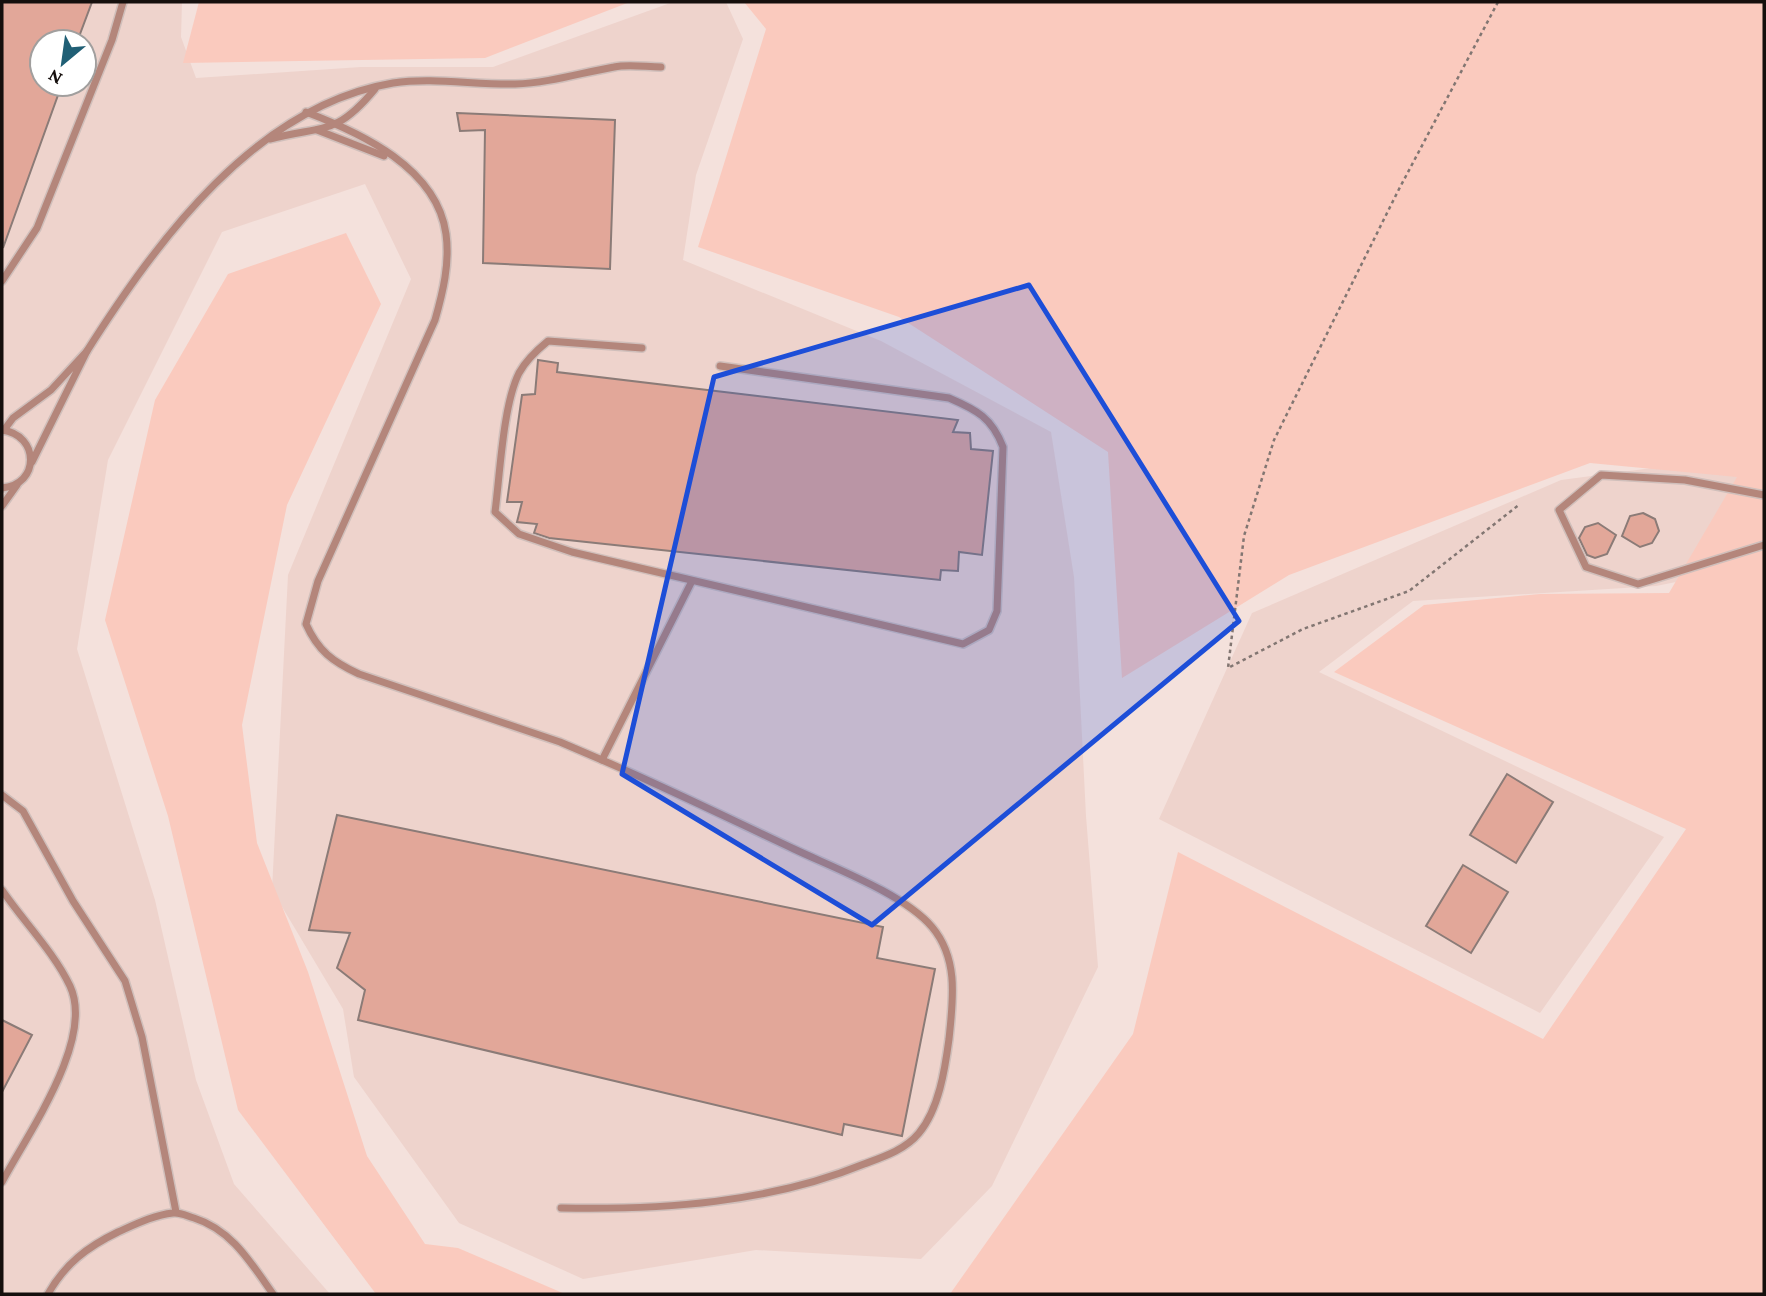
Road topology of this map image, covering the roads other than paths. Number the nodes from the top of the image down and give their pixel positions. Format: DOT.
graph roads {
  1 [pos="123,2"];
  2 [pos="661,67"];
  3 [pos="376,89"];
  4 [pos="306,112"];
  5 [pos="338,124"];
  6 [pos="316,130"];
  7 [pos="265,140"];
  8 [pos="401,161"];
  9 [pos="2,281"];
  10 [pos="642,348"];
  11 [pos="87,351"];
  12 [pos="720,366"];
  13 [pos="3,430"];
  14 [pos="32,462"];
  15 [pos="17,485"];
  16 [pos="2,488"];
  17 [pos="1764,495"];
  18 [pos="2,506"];
  19 [pos="1764,545"];
  20 [pos="692,581"];
  21 [pos="602,760"];
  22 [pos="2,795"];
  23 [pos="2,890"];
  24 [pos="10,902"];
  25 [pos="2,907"];
  26 [pos="2,1182"];
  27 [pos="561,1208"];
  28 [pos="176,1212"];
  29 [pos="48,1294"];
  30 [pos="273,1294"];
  1 -- 9 [label="lane"];
  2 -- 3 [label="lane"];
  3 -- 4 [label="lane"];
  3 -- 5 [label="lane"];
  4 -- 5 [label="lane"];
  4 -- 7 [label="lane"];
  5 -- 6 [label="lane"];
  5 -- 8 [label="lane"];
  6 -- 7 [label="lane"];
  6 -- 8 [label="lane"];
  7 -- 11 [label="lane"];
  8 -- 21 [label="lane"];
  10 -- 20 [label="lane"];
  11 -- 13 [label="lane"];
  11 -- 14 [label="lane"];
  12 -- 20 [label="lane"];
  13 -- 14 [label="lane"];
  14 -- 15 [label="lane"];
  15 -- 16 [label="lane"];
  15 -- 18 [label="lane"];
  17 -- 19 [label="lane"];
  20 -- 21 [label="lane"];
  21 -- 27 [label="lane"];
  22 -- 28 [label="lane"];
  23 -- 24 [label="lane"];
  24 -- 25 [label="lane"];
  24 -- 26 [label="lane"];
  28 -- 29 [label="lane"];
  28 -- 30 [label="lane"];
}
